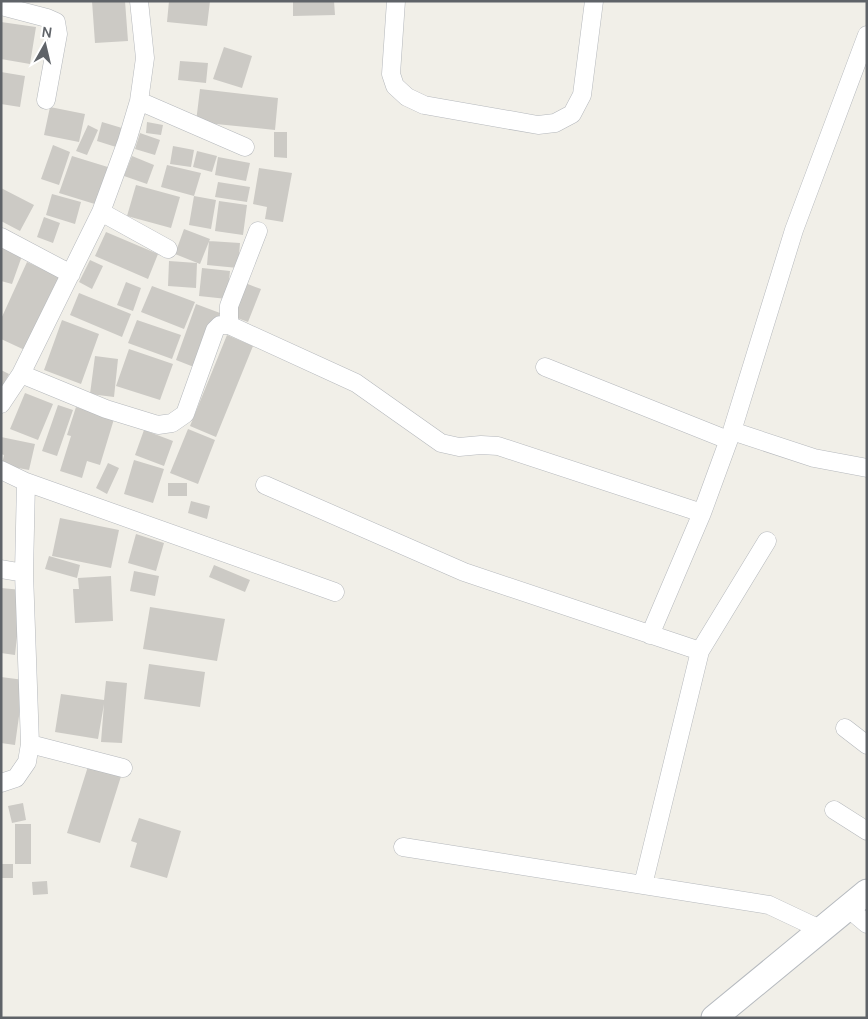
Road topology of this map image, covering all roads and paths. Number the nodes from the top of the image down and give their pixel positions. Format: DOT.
graph roads {
  1 [pos="140,1"];
  2 [pos="396,1"];
  3 [pos="594,1"];
  4 [pos="1,6"];
  5 [pos="867,35"];
  6 [pos="46,100"];
  7 [pos="139,101"];
  8 [pos="245,148"];
  9 [pos="102,212"];
  10 [pos="258,231"];
  11 [pos="1,237"];
  12 [pos="168,249"];
  13 [pos="71,274"];
  14 [pos="229,325"];
  15 [pos="545,367"];
  16 [pos="21,374"];
  17 [pos="1,404"];
  18 [pos="730,435"];
  19 [pos="867,468"];
  20 [pos="1,470"];
  21 [pos="26,482"];
  22 [pos="265,485"];
  23 [pos="702,513"];
  24 [pos="768,541"];
  25 [pos="1,569"];
  26 [pos="24,573"];
  27 [pos="335,592"];
  28 [pos="650,635"];
  29 [pos="700,651"];
  30 [pos="845,728"];
  31 [pos="30,744"];
  32 [pos="867,745"];
  33 [pos="123,768"];
  34 [pos="1,783"];
  35 [pos="834,810"];
  36 [pos="867,831"];
  37 [pos="403,847"];
  38 [pos="643,885"];
  39 [pos="867,892"];
  40 [pos="848,908"];
  41 [pos="867,924"];
  42 [pos="822,930"];
  43 [pos="714,1018"];
  1 -- 7 [label="street"];
  2 -- 3 [label="street"];
  4 -- 6 [label="street"];
  5 -- 18 [label="street"];
  7 -- 8 [label="street"];
  7 -- 9 [label="street"];
  9 -- 12 [label="street"];
  9 -- 13 [label="street"];
  10 -- 14 [label="street"];
  11 -- 13 [label="street"];
  13 -- 16 [label="street"];
  14 -- 16 [label="street"];
  14 -- 23 [label="street"];
  15 -- 18 [label="street"];
  16 -- 17 [label="street"];
  18 -- 19 [label="street"];
  18 -- 23 [label="street"];
  20 -- 21 [label="street"];
  21 -- 26 [label="street"];
  21 -- 27 [label="street"];
  22 -- 28 [label="street"];
  23 -- 28 [label="street"];
  24 -- 29 [label="street"];
  25 -- 26 [label="street"];
  26 -- 31 [label="street"];
  28 -- 29 [label="street"];
  29 -- 38 [label="street"];
  30 -- 32 [label="street"];
  31 -- 33 [label="street"];
  31 -- 34 [label="street"];
  35 -- 36 [label="street"];
  37 -- 38 [label="street"];
  38 -- 42 [label="street"];
  39 -- 40 [label="main road"];
  40 -- 41 [label="street"];
  40 -- 42 [label="main road"];
  42 -- 43 [label="main road"];
}
